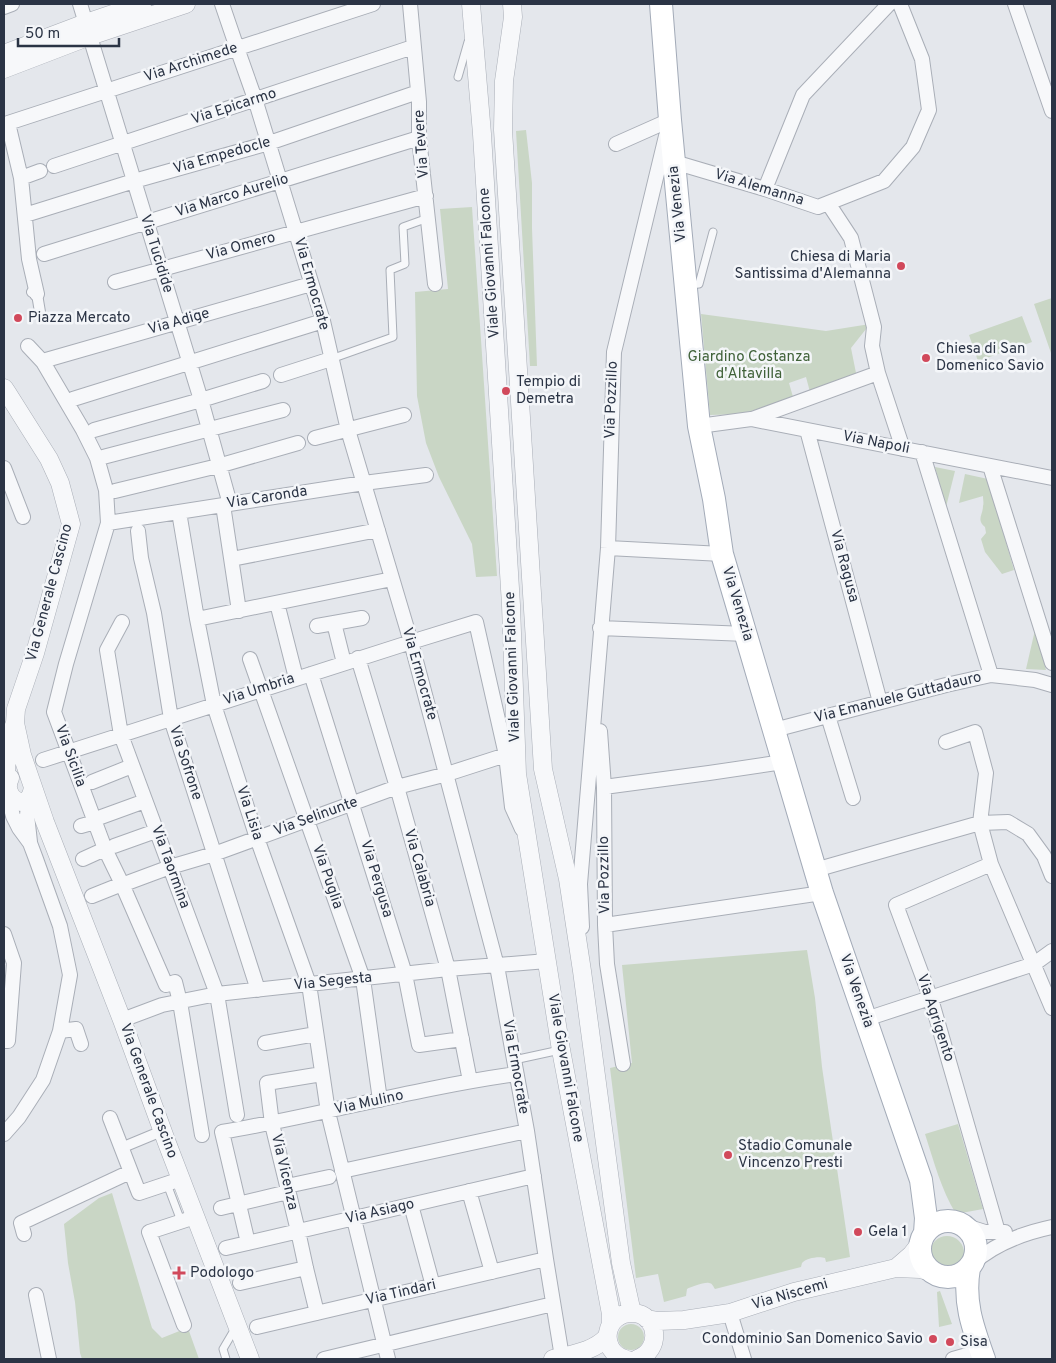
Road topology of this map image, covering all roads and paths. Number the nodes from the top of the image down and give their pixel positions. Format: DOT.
graph roads {
  1 [pos="12,4"];
  2 [pos="80,4"];
  3 [pos="142,4"];
  4 [pos="186,4"];
  5 [pos="222,4"];
  6 [pos="373,4"];
  7 [pos="410,4"];
  8 [pos="471,4"];
  9 [pos="512,4"];
  10 [pos="661,4"];
  11 [pos="889,4"];
  12 [pos="900,4"];
  13 [pos="1015,4"];
  14 [pos="4,7"];
  15 [pos="473,26"];
  16 [pos="88,30"];
  17 [pos="414,47"];
  18 [pos="237,48"];
  19 [pos="4,54"];
  20 [pos="4,69"];
  21 [pos="458,77"];
  22 [pos="106,91"];
  23 [pos="418,92"];
  24 [pos="255,99"];
  25 [pos="1052,111"];
  26 [pos="670,120"];
  27 [pos="420,138"];
  28 [pos="269,143"];
  29 [pos="122,144"];
  30 [pos="616,144"];
  31 [pos="674,162"];
  32 [pos="54,166"];
  33 [pos="40,171"];
  34 [pos="21,178"];
  35 [pos="134,181"];
  36 [pos="280,182"];
  37 [pos="764,189"];
  38 [pos="426,196"];
  39 [pos="828,203"];
  40 [pos="25,215"];
  41 [pos="428,218"];
  42 [pos="146,223"];
  43 [pos="296,232"];
  44 [pos="712,232"];
  45 [pos="44,254"];
  46 [pos="160,269"];
  47 [pos="115,282"];
  48 [pos="311,284"];
  49 [pos="435,284"];
  50 [pos="686,285"];
  51 [pos="34,293"];
  52 [pos="40,312"];
  53 [pos="323,321"];
  54 [pos="177,323"];
  55 [pos="28,346"];
  56 [pos="331,359"];
  57 [pos="46,360"];
  58 [pos="189,363"];
  59 [pos="878,373"];
  60 [pos="281,375"];
  61 [pos="263,381"];
  62 [pos="4,388"];
  63 [pos="73,399"];
  64 [pos="200,400"];
  65 [pos="283,410"];
  66 [pos="404,415"];
  67 [pos="751,419"];
  68 [pos="699,426"];
  69 [pos="94,430"];
  70 [pos="209,430"];
  71 [pos="348,430"];
  72 [pos="807,430"];
  73 [pos="315,438"];
  74 [pos="298,443"];
  75 [pos="903,448"];
  76 [pos="922,452"];
  77 [pos="103,457"];
  78 [pos="218,466"];
  79 [pos="990,466"];
  80 [pos="4,468"];
  81 [pos="426,475"];
  82 [pos="1052,478"];
  83 [pos="364,483"];
  84 [pos="116,491"];
  85 [pos="226,505"];
  86 [pos="179,512"];
  87 [pos="23,517"];
  88 [pos="108,523"];
  89 [pos="378,530"];
  90 [pos="138,531"];
  91 [pos="608,548"];
  92 [pos="722,554"];
  93 [pos="232,558"];
  94 [pos="392,579"];
  95 [pos="277,603"];
  96 [pos="239,611"];
  97 [pos="362,618"];
  98 [pos="198,619"];
  99 [pos="122,622"];
  100 [pos="334,623"];
  101 [pos="317,626"];
  102 [pos="600,628"];
  103 [pos="746,634"];
  104 [pos="411,642"];
  105 [pos="358,658"];
  106 [pos="250,659"];
  107 [pos="344,663"];
  108 [pos="1052,663"];
  109 [pos="311,674"];
  110 [pos="991,675"];
  111 [pos="296,678"];
  112 [pos="1052,685"];
  113 [pos="596,686"];
  114 [pos="261,690"];
  115 [pos="880,702"];
  116 [pos="214,705"];
  117 [pos="828,716"];
  118 [pos="171,719"];
  119 [pos="15,722"];
  120 [pos="774,730"];
  121 [pos="121,735"];
  122 [pos="946,742"];
  123 [pos="68,752"];
  124 [pos="506,755"];
  125 [pos="43,760"];
  126 [pos="783,762"];
  127 [pos="132,766"];
  128 [pos="447,774"];
  129 [pos="92,782"];
  130 [pos="397,787"];
  131 [pos="604,787"];
  132 [pos="22,794"];
  133 [pos="853,798"];
  134 [pos="145,801"];
  135 [pos="352,803"];
  136 [pos="98,819"];
  137 [pos="307,820"];
  138 [pos="980,823"];
  139 [pos="81,826"];
  140 [pos="156,831"];
  141 [pos="257,838"];
  142 [pos="527,839"];
  143 [pos="30,843"];
  144 [pos="109,848"];
  145 [pos="214,854"];
  146 [pos="83,859"];
  147 [pos="992,864"];
  148 [pos="170,867"];
  149 [pos="815,870"];
  150 [pos="1052,876"];
  151 [pos="125,884"];
  152 [pos="822,893"];
  153 [pos="92,896"];
  154 [pos="606,925"];
  155 [pos="5,942"];
  156 [pos="1052,952"];
  157 [pos="547,961"];
  158 [pos="1034,964"];
  159 [pos="497,966"];
  160 [pos="448,969"];
  161 [pos="582,971"];
  162 [pos="405,974"];
  163 [pos="362,978"];
  164 [pos="309,984"];
  165 [pos="258,990"];
  166 [pos="217,994"];
  167 [pos="931,999"];
  168 [pos="7,1000"];
  169 [pos="180,1002"];
  170 [pos="1052,1008"];
  171 [pos="866,1019"];
  172 [pos="122,1020"];
  173 [pos="60,1031"];
  174 [pos="316,1034"];
  175 [pos="462,1039"];
  176 [pos="6,1041"];
  177 [pos="265,1043"];
  178 [pos="81,1044"];
  179 [pos="561,1050"];
  180 [pos="623,1064"];
  181 [pos="515,1067"];
  182 [pos="322,1074"];
  183 [pos="470,1080"];
  184 [pos="380,1100"];
  185 [pos="328,1112"];
  186 [pos="237,1115"];
  187 [pos="110,1118"];
  188 [pos="272,1124"];
  189 [pos="162,1131"];
  190 [pos="527,1131"];
  191 [pos="4,1134"];
  192 [pos="202,1135"];
  193 [pos="121,1148"];
  194 [pos="342,1171"];
  195 [pos="130,1172"];
  196 [pos="534,1176"];
  197 [pos="329,1177"];
  198 [pos="922,1180"];
  199 [pos="174,1181"];
  200 [pos="288,1189"];
  201 [pos="469,1191"];
  202 [pos="238,1204"];
  203 [pos="411,1204"];
  204 [pos="221,1208"];
  205 [pos="354,1218"];
  206 [pos="188,1219"];
  207 [pos="961,1224"];
  208 [pos="1052,1227"];
  209 [pos="22,1228"];
  210 [pos="298,1231"];
  211 [pos="998,1232"];
  212 [pos="1031,1232"];
  213 [pos="923,1237"];
  214 [pos="248,1243"];
  215 [pos="226,1248"];
  216 [pos="546,1259"];
  217 [pos="970,1266"];
  218 [pos="306,1268"];
  219 [pos="896,1268"];
  220 [pos="492,1272"];
  221 [pos="935,1273"];
  222 [pos="240,1283"];
  223 [pos="433,1286"];
  224 [pos="36,1296"];
  225 [pos="374,1300"];
  226 [pos="553,1304"];
  227 [pos="730,1312"];
  228 [pos="317,1313"];
  229 [pos="639,1316"];
  230 [pos="684,1320"];
  231 [pos="972,1324"];
  232 [pos="184,1325"];
  233 [pos="237,1325"];
  234 [pos="257,1327"];
  235 [pos="385,1345"];
  236 [pos="614,1347"];
  237 [pos="653,1350"];
  238 [pos="982,1355"];
  239 [pos="558,1358"];
  240 [pos="48,1359"];
  241 [pos="226,1359"];
  242 [pos="250,1359"];
  243 [pos="324,1359"];
  244 [pos="388,1359"];
  245 [pos="637,1359"];
  246 [pos="744,1359"];
  247 [pos="953,1359"];
  1 -- 14 [label="street"];
  2 -- 16 [label="street, Via Tucidide"];
  3 -- 16 [label="street"];
  4 -- 16 [label="street"];
  5 -- 18 [label="street, Via Ermocrate"];
  6 -- 18 [label="street, Via Archimede"];
  7 -- 17 [label="street, Via Tevere"];
  8 -- 15 [label="street, Viale Giovanni Falcone"];
  9 -- 161 [label="street, Viale Giovanni Falcone"];
  10 -- 26 [label="main road, Via Venezia"];
  11 -- 37 [label="street"];
  12 -- 39 [label="street, Via Alemanna"];
  13 -- 25 [label="street"];
  15 -- 21 [label="lane"];
  15 -- 142 [label="street, Viale Giovanni Falcone"];
  16 -- 19 [label="street"];
  16 -- 20 [label="street"];
  16 -- 22 [label="street, Via Tucidide"];
  17 -- 23 [label="street, Via Tevere"];
  17 -- 24 [label="street, Via Epicarmo"];
  18 -- 22 [label="street, Via Archimede"];
  18 -- 24 [label="street, Via Ermocrate"];
  22 -- 29 [label="street, Via Tucidide"];
  22 -- 34 [label="street, Via Archimede"];
  23 -- 27 [label="street, Via Tevere"];
  23 -- 28 [label="street, Via Empedocle"];
  24 -- 28 [label="street, Via Ermocrate"];
  24 -- 29 [label="street, Via Epicarmo"];
  26 -- 30 [label="street"];
  26 -- 31 [label="main road, Via Venezia"];
  26 -- 91 [label="street, Via Pozzillo"];
  27 -- 36 [label="street, Via Marco Aurelio"];
  27 -- 38 [label="street, Via Tevere"];
  28 -- 35 [label="street, Via Empedocle"];
  28 -- 36 [label="street, Via Ermocrate"];
  29 -- 32 [label="street, Via Epicarmo"];
  29 -- 35 [label="street, Via Tucidide"];
  31 -- 37 [label="street, Via Alemanna"];
  31 -- 50 [label="main road, Via Venezia"];
  33 -- 34 [label="street"];
  34 -- 40 [label="street"];
  35 -- 40 [label="street, Via Empedocle"];
  35 -- 42 [label="street, Via Tucidide"];
  36 -- 42 [label="street, Via Marco Aurelio"];
  36 -- 43 [label="street, Via Ermocrate"];
  37 -- 39 [label="street, Via Alemanna"];
  38 -- 41 [label="street, Via Tevere"];
  38 -- 43 [label="street, Via Omero"];
  39 -- 59 [label="street"];
  40 -- 51 [label="street"];
  41 -- 49 [label="street, Via Tevere"];
  41 -- 56 [label="lane"];
  42 -- 45 [label="street, Via Marco Aurelio"];
  42 -- 46 [label="street, Via Tucidide"];
  43 -- 46 [label="street, Via Omero"];
  43 -- 48 [label="street, Via Ermocrate"];
  44 -- 50 [label="lane"];
  46 -- 47 [label="street, Via Omero"];
  46 -- 54 [label="street, Via Tucidide"];
  48 -- 53 [label="street, Via Ermocrate"];
  48 -- 54 [label="street, Via Adige"];
  50 -- 68 [label="main road, Via Venezia"];
  51 -- 52 [label="street"];
  53 -- 56 [label="street, Via Ermocrate"];
  53 -- 58 [label="street"];
  54 -- 57 [label="street, Via Adige"];
  54 -- 58 [label="street, Via Tucidide"];
  55 -- 88 [label="street, Via Sicilia"];
  56 -- 60 [label="street"];
  56 -- 71 [label="street, Via Ermocrate"];
  58 -- 63 [label="street"];
  58 -- 64 [label="street, Via Tucidide"];
  59 -- 67 [label="street"];
  59 -- 75 [label="street"];
  61 -- 64 [label="street"];
  62 -- 119 [label="street, Via Generale Cascino"];
  64 -- 69 [label="street"];
  64 -- 70 [label="street, Via Tucidide"];
  65 -- 70 [label="street"];
  66 -- 71 [label="street"];
  67 -- 68 [label="street, Via Napoli"];
  67 -- 72 [label="street, Via Napoli"];
  68 -- 92 [label="main road, Via Venezia"];
  70 -- 77 [label="street"];
  70 -- 78 [label="street, Via Tucidide"];
  71 -- 73 [label="street"];
  71 -- 83 [label="street, Via Ermocrate"];
  72 -- 75 [label="street, Via Napoli"];
  72 -- 115 [label="street, Via Ragusa"];
  74 -- 78 [label="street"];
  75 -- 76 [label="street, Via Napoli"];
  76 -- 79 [label="street, Via Napoli"];
  76 -- 110 [label="street"];
  78 -- 84 [label="street"];
  78 -- 85 [label="street, Via Tucidide"];
  79 -- 82 [label="street, Via Napoli"];
  79 -- 108 [label="street"];
  80 -- 87 [label="street"];
  81 -- 83 [label="street, Via Caronda"];
  83 -- 85 [label="street, Via Caronda"];
  83 -- 89 [label="street, Via Ermocrate"];
  85 -- 86 [label="street, Via Caronda"];
  85 -- 93 [label="street, Via Tucidide"];
  86 -- 88 [label="street, Via Caronda"];
  86 -- 98 [label="street, Via Lisia"];
  88 -- 123 [label="street, Via Sicilia"];
  89 -- 93 [label="street"];
  89 -- 94 [label="street, Via Ermocrate"];
  90 -- 118 [label="street, Via Sofrone"];
  91 -- 92 [label="street"];
  91 -- 102 [label="street, Via Pozzillo"];
  92 -- 103 [label="main road, Via Venezia"];
  93 -- 96 [label="street, Via Tucidide"];
  94 -- 95 [label="street"];
  94 -- 104 [label="street, Via Ermocrate"];
  95 -- 96 [label="street"];
  95 -- 111 [label="street"];
  96 -- 98 [label="street"];
  97 -- 100 [label="street"];
  98 -- 116 [label="street, Via Lisia"];
  99 -- 121 [label="street, Via Taormina"];
  100 -- 101 [label="street"];
  100 -- 107 [label="street"];
  102 -- 103 [label="street"];
  102 -- 113 [label="street, Via Pozzillo"];
  103 -- 120 [label="main road, Via Venezia"];
  104 -- 105 [label="street, Via Umbria"];
  104 -- 124 [label="street, Via Umbria"];
  104 -- 128 [label="street, Via Ermocrate"];
  105 -- 107 [label="street, Via Umbria"];
  105 -- 130 [label="street, Via Calabria"];
  106 -- 114 [label="street, Via Puglia"];
  107 -- 109 [label="street, Via Umbria"];
  109 -- 111 [label="street, Via Umbria"];
  109 -- 135 [label="street, Via Pergusa"];
  110 -- 112 [label="street, Via Emanuele Guttadauro"];
  110 -- 115 [label="street, Via Emanuele Guttadauro"];
  111 -- 114 [label="street, Via Umbria"];
  113 -- 131 [label="street, Via Pozzillo"];
  113 -- 161 [label="street, Via Pozzillo"];
  114 -- 116 [label="street, Via Umbria"];
  114 -- 137 [label="street, Via Puglia"];
  115 -- 117 [label="street, Via Emanuele Guttadauro"];
  116 -- 118 [label="street, Via Umbria"];
  116 -- 141 [label="street, Via Lisia"];
  117 -- 120 [label="street, Via Emanuele Guttadauro"];
  117 -- 133 [label="street"];
  118 -- 121 [label="street, Via Umbria"];
  118 -- 145 [label="street, Via Sofrone"];
  119 -- 132 [label="street"];
  119 -- 132 [label="street, Via Generale Cascino"];
  120 -- 126 [label="main road, Via Venezia"];
  121 -- 123 [label="street, Via Umbria"];
  121 -- 127 [label="street, Via Taormina"];
  122 -- 138 [label="street"];
  123 -- 125 [label="street, Via Umbria"];
  123 -- 136 [label="street, Via Sicilia"];
  124 -- 128 [label="street, Via Selinunte"];
  124 -- 142 [label="street"];
  126 -- 131 [label="street"];
  126 -- 149 [label="main road, Via Venezia"];
  127 -- 129 [label="street"];
  127 -- 134 [label="street, Via Taormina"];
  128 -- 130 [label="street, Via Selinunte"];
  128 -- 159 [label="street, Via Ermocrate"];
  130 -- 135 [label="street, Via Selinunte"];
  130 -- 160 [label="street, Via Calabria"];
  131 -- 154 [label="street, Via Pozzillo"];
  132 -- 143 [label="street"];
  132 -- 143 [label="street"];
  132 -- 172 [label="street, Via Generale Cascino"];
  134 -- 136 [label="street"];
  134 -- 140 [label="street, Via Taormina"];
  135 -- 137 [label="street, Via Selinunte"];
  135 -- 162 [label="street, Via Pergusa"];
  136 -- 139 [label="street"];
  136 -- 144 [label="street, Via Sicilia"];
  137 -- 141 [label="street, Via Selinunte"];
  137 -- 163 [label="street, Via Puglia"];
  138 -- 147 [label="street"];
  138 -- 149 [label="street"];
  138 -- 150 [label="street"];
  140 -- 144 [label="street"];
  140 -- 148 [label="street, Via Taormina"];
  141 -- 145 [label="street, Via Selinunte"];
  141 -- 164 [label="street, Via Lisia"];
  142 -- 157 [label="street, Viale Giovanni Falcone"];
  143 -- 173 [label="street"];
  144 -- 146 [label="street"];
  144 -- 151 [label="street, Via Sicilia"];
  145 -- 148 [label="street, Via Selinunte"];
  145 -- 165 [label="street, Via Sofrone"];
  147 -- 158 [label="street"];
  147 -- 167 [label="street, Via Agrigento"];
  148 -- 151 [label="street, Via Selinunte"];
  148 -- 166 [label="street, Via Taormina"];
  149 -- 152 [label="main road, Via Venezia"];
  151 -- 153 [label="street, Via Selinunte"];
  151 -- 169 [label="street, Via Sicilia"];
  152 -- 154 [label="street"];
  152 -- 171 [label="main road, Via Venezia"];
  154 -- 180 [label="street, Via Pozzillo"];
  155 -- 168 [label="street"];
  156 -- 158 [label="street"];
  157 -- 159 [label="street, Via Segesta"];
  157 -- 179 [label="street, Viale Giovanni Falcone"];
  158 -- 167 [label="street"];
  158 -- 170 [label="street"];
  159 -- 160 [label="street, Via Segesta"];
  159 -- 181 [label="street, Via Ermocrate"];
  160 -- 162 [label="street, Via Segesta"];
  160 -- 175 [label="street, Via Calabria"];
  161 -- 229 [label="street, Viale Giovanni Falcone"];
  162 -- 163 [label="street, Via Segesta"];
  162 -- 175 [label="street, Via Pergusa"];
  163 -- 164 [label="street, Via Segesta"];
  163 -- 184 [label="street, Via Puglia"];
  164 -- 165 [label="street, Via Segesta"];
  164 -- 174 [label="street, Via Lisia"];
  165 -- 166 [label="street, Via Segesta"];
  166 -- 169 [label="street, Via Segesta"];
  166 -- 186 [label="street, Via Taormina"];
  167 -- 171 [label="street"];
  167 -- 211 [label="street, Via Agrigento"];
  168 -- 176 [label="street"];
  169 -- 172 [label="street, Via Segesta"];
  169 -- 192 [label="street, Via Sicilia"];
  171 -- 198 [label="main road, Via Venezia"];
  172 -- 189 [label="street, Via Generale Cascino"];
  173 -- 178 [label="street"];
  173 -- 191 [label="street"];
  174 -- 177 [label="street"];
  174 -- 182 [label="street, Via Lisia"];
  175 -- 183 [label="street, Via Calabria"];
  179 -- 181 [label="lane"];
  179 -- 236 [label="street, Viale Giovanni Falcone"];
  181 -- 183 [label="street, Via Mulino"];
  181 -- 190 [label="street, Via Ermocrate"];
  182 -- 185 [label="street, Via Lisia"];
  182 -- 188 [label="street, Via Vicenza"];
  183 -- 184 [label="street, Via Mulino"];
  184 -- 185 [label="street, Via Mulino"];
  185 -- 188 [label="street, Via Mulino"];
  185 -- 194 [label="street, Via Lisia"];
  187 -- 193 [label="street"];
  188 -- 200 [label="street, Via Vicenza"];
  188 -- 202 [label="street, Via Mulino"];
  189 -- 193 [label="street"];
  189 -- 199 [label="street, Via Generale Cascino"];
  190 -- 194 [label="street"];
  190 -- 196 [label="street, Via Ermocrate"];
  193 -- 195 [label="street"];
  194 -- 205 [label="street, Via Lisia"];
  195 -- 199 [label="street"];
  195 -- 209 [label="street"];
  196 -- 201 [label="street, Via Asiago"];
  196 -- 216 [label="street, Via Ermocrate"];
  197 -- 200 [label="street"];
  198 -- 207 [label="main road"];
  198 -- 213 [label="main road"];
  199 -- 206 [label="street, Via Generale Cascino"];
  200 -- 202 [label="street"];
  200 -- 210 [label="street, Via Vicenza"];
  201 -- 203 [label="street, Via Asiago"];
  201 -- 220 [label="street"];
  202 -- 204 [label="street"];
  202 -- 214 [label="street"];
  203 -- 205 [label="street, Via Asiago"];
  203 -- 223 [label="street"];
  205 -- 210 [label="street, Via Asiago"];
  205 -- 225 [label="street, Via Lisia"];
  206 -- 232 [label="street"];
  206 -- 233 [label="street, Via Generale Cascino"];
  207 -- 211 [label="street"];
  207 -- 213 [label="main road"];
  207 -- 217 [label="main road"];
  208 -- 212 [label="street"];
  210 -- 214 [label="street, Via Asiago"];
  210 -- 218 [label="street, Via Vicenza"];
  211 -- 212 [label="street"];
  212 -- 217 [label="street"];
  213 -- 219 [label="street"];
  213 -- 221 [label="main road"];
  214 -- 215 [label="street, Via Asiago"];
  216 -- 220 [label="street, Via Tindari"];
  216 -- 226 [label="street, Via Ermocrate"];
  217 -- 221 [label="main road"];
  217 -- 231 [label="main road"];
  218 -- 222 [label="street"];
  218 -- 228 [label="street, Via Vicenza"];
  219 -- 221 [label="street"];
  219 -- 227 [label="street, Via Niscemi"];
  220 -- 223 [label="street, Via Tindari"];
  221 -- 231 [label="main road"];
  223 -- 225 [label="street, Via Tindari"];
  224 -- 240 [label="street"];
  225 -- 228 [label="street, Via Tindari"];
  225 -- 235 [label="street, Via Lisia"];
  226 -- 235 [label="street"];
  226 -- 239 [label="street, Via Ermocrate"];
  227 -- 230 [label="street, Via Niscemi"];
  227 -- 246 [label="street"];
  228 -- 234 [label="street, Via Tindari"];
  229 -- 230 [label="street, Via Niscemi"];
  229 -- 236 [label="street"];
  229 -- 237 [label="street, Viale Giovanni Falcone"];
  230 -- 237 [label="street"];
  231 -- 238 [label="main road"];
  233 -- 241 [label="lane"];
  233 -- 242 [label="street, Via Generale Cascino"];
  235 -- 243 [label="street"];
  235 -- 244 [label="street, Via Lisia"];
  236 -- 239 [label="street"];
  237 -- 245 [label="street"];
  238 -- 247 [label="street"];
}
